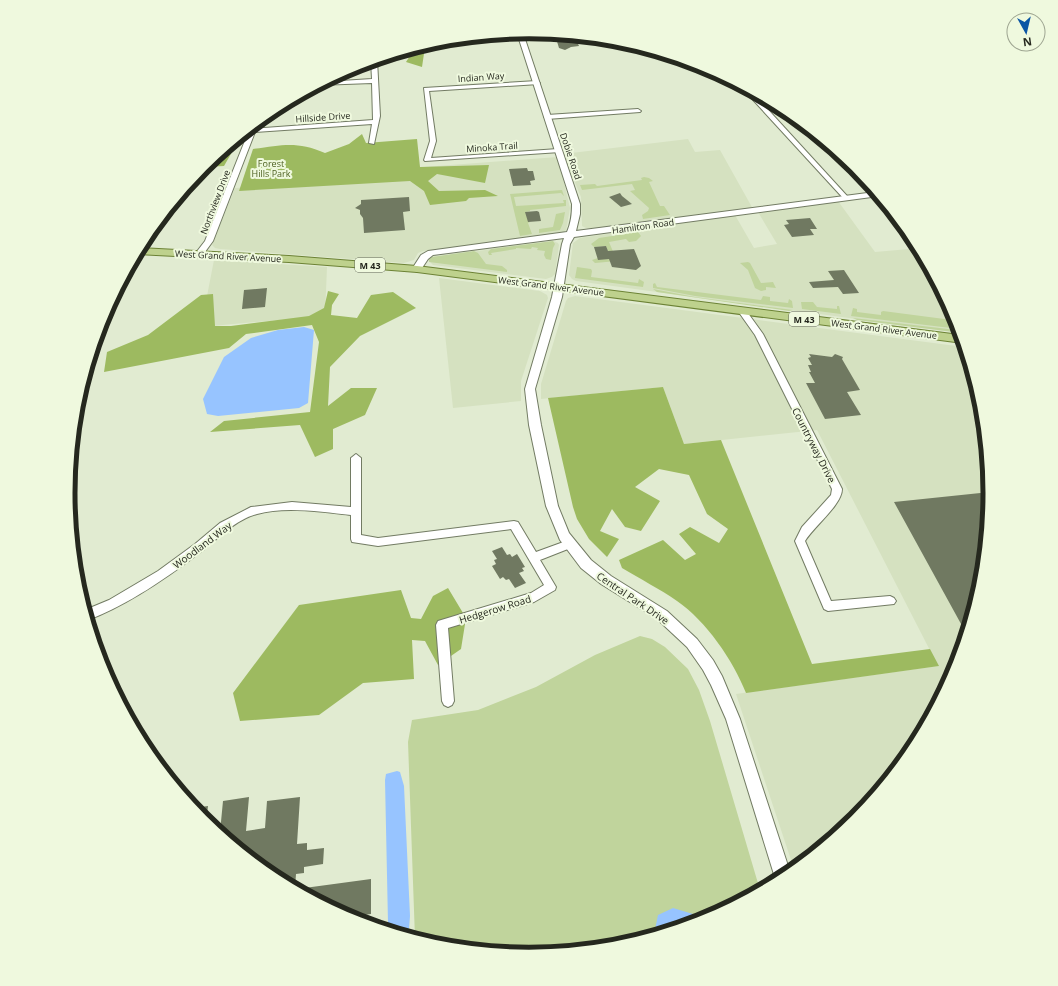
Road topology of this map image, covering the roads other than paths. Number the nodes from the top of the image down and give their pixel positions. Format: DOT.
graph roads {
  1 [pos="522,39"];
  2 [pos="374,66"];
  3 [pos="375,81"];
  4 [pos="334,83"];
  5 [pos="536,83"];
  6 [pos="756,100"];
  7 [pos="638,112"];
  8 [pos="547,117"];
  9 [pos="376,122"];
  10 [pos="257,130"];
  11 [pos="246,139"];
  12 [pos="372,143"];
  13 [pos="558,151"];
  14 [pos="427,160"];
  15 [pos="871,195"];
  16 [pos="846,198"];
  17 [pos="570,235"];
  18 [pos="145,252"];
  19 [pos="199,254"];
  20 [pos="417,269"];
  21 [pos="559,287"];
  22 [pos="742,311"];
  23 [pos="956,338"];
  24 [pos="356,458"];
  25 [pos="355,511"];
  26 [pos="569,544"];
  27 [pos="533,558"];
  28 [pos="890,601"];
  29 [pos="91,613"];
  30 [pos="448,701"];
  31 [pos="781,870"];
  1 -- 5 [label="street, Dobie Road"];
  2 -- 3 [label="street"];
  3 -- 4 [label="street"];
  3 -- 9 [label="street"];
  5 -- 8 [label="street, Dobie Road"];
  5 -- 14 [label="street, Indian Way"];
  6 -- 16 [label="street"];
  7 -- 8 [label="street"];
  8 -- 13 [label="street, Dobie Road"];
  9 -- 10 [label="street, Hillside Drive"];
  9 -- 12 [label="street"];
  11 -- 19 [label="street, Northview Drive"];
  13 -- 14 [label="street, Minoka Trail"];
  13 -- 17 [label="street, Dobie Road"];
  15 -- 16 [label="street, Hamilton Road"];
  16 -- 17 [label="street, Hamilton Road"];
  17 -- 20 [label="street, Hamilton Road"];
  17 -- 21 [label="street, Dobie Road"];
  18 -- 19 [label="main road, West Grand River Avenue / M 43"];
  19 -- 20 [label="main road, West Grand River Avenue / M 43"];
  20 -- 21 [label="main road, West Grand River Avenue / M 43"];
  21 -- 22 [label="main road, West Grand River Avenue / M 43"];
  21 -- 26 [label="street, Central Park Drive"];
  22 -- 23 [label="main road, West Grand River Avenue / M 43"];
  22 -- 28 [label="street, Countryway Drive"];
  24 -- 25 [label="street"];
  25 -- 27 [label="street, Hedgerow Road"];
  25 -- 29 [label="street, Woodland Way"];
  26 -- 27 [label="street"];
  26 -- 31 [label="street, Central Park Drive"];
  27 -- 30 [label="street, Hedgerow Road"];
}
